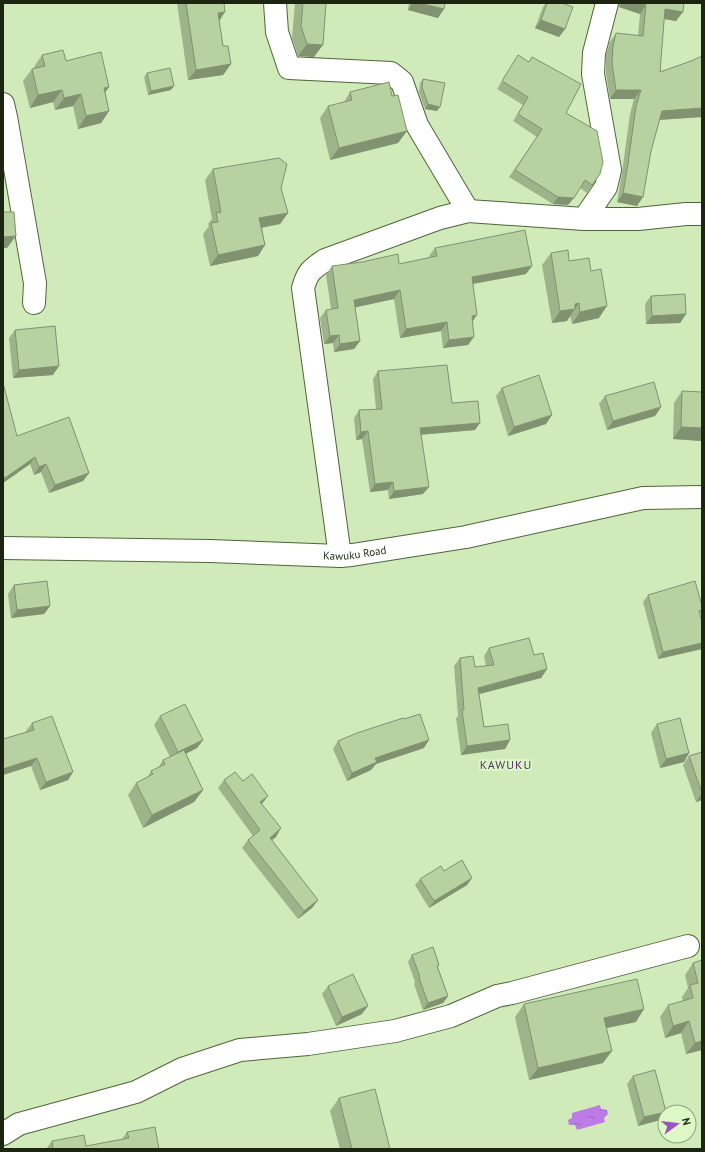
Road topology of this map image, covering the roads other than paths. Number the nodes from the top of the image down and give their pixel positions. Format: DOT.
graph roads {
  1 [pos="275,3"];
  2 [pos="607,3"];
  3 [pos="3,104"];
  4 [pos="468,211"];
  5 [pos="702,214"];
  6 [pos="584,219"];
  7 [pos="34,303"];
  8 [pos="702,496"];
  9 [pos="3,548"];
  10 [pos="340,556"];
  11 [pos="688,946"];
  12 [pos="3,1134"];
  1 -- 4 [label="street"];
  2 -- 6 [label="street"];
  3 -- 7 [label="street"];
  4 -- 6 [label="street"];
  4 -- 10 [label="street"];
  5 -- 6 [label="street"];
  8 -- 10 [label="street, Kawuku Road"];
  9 -- 10 [label="street, Kawuku Road"];
  11 -- 12 [label="street"];
}
